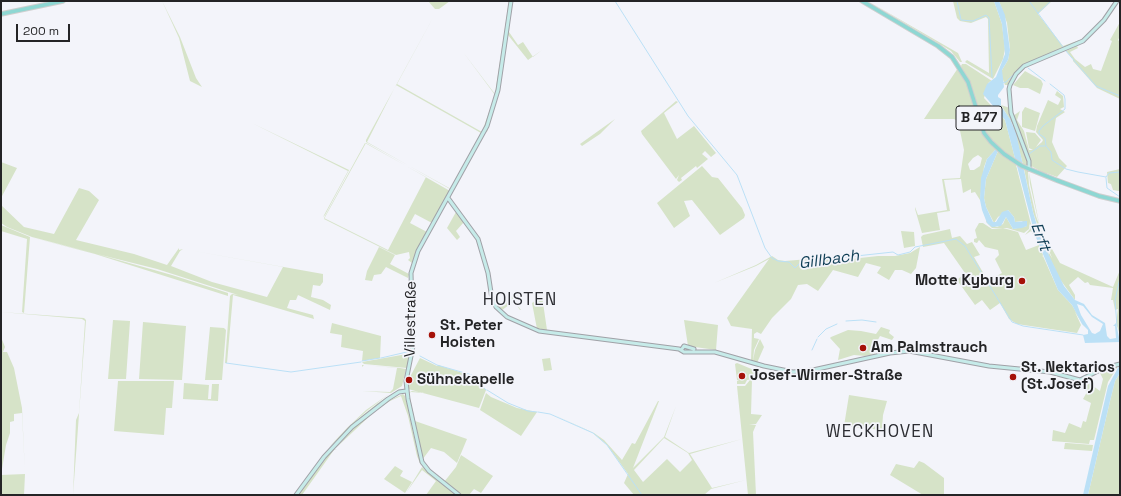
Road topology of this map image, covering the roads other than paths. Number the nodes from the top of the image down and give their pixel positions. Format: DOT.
graph roads {
  1 [pos="63,1"];
  2 [pos="511,1"];
  3 [pos="862,1"];
  4 [pos="1117,1"];
  5 [pos="1,14"];
  6 [pos="1027,168"];
  7 [pos="448,198"];
  8 [pos="1120,200"];
  9 [pos="1119,364"];
  10 [pos="406,381"];
  11 [pos="406,391"];
  12 [pos="399,392"];
  13 [pos="296,495"];
  14 [pos="459,495"];
  1 -- 5 [label="main road"];
  2 -- 7 [label="main road, Villestraße"];
  3 -- 6 [label="main road, B 477"];
  4 -- 6 [label="main road"];
  6 -- 8 [label="main road, B 477"];
  7 -- 9 [label="main road"];
  7 -- 10 [label="main road, Villestraße"];
  10 -- 11 [label="main road, Villestraße"];
  10 -- 12 [label="main road"];
  11 -- 12 [label="main road"];
  11 -- 14 [label="main road, Villestraße"];
  12 -- 13 [label="main road"];
}
